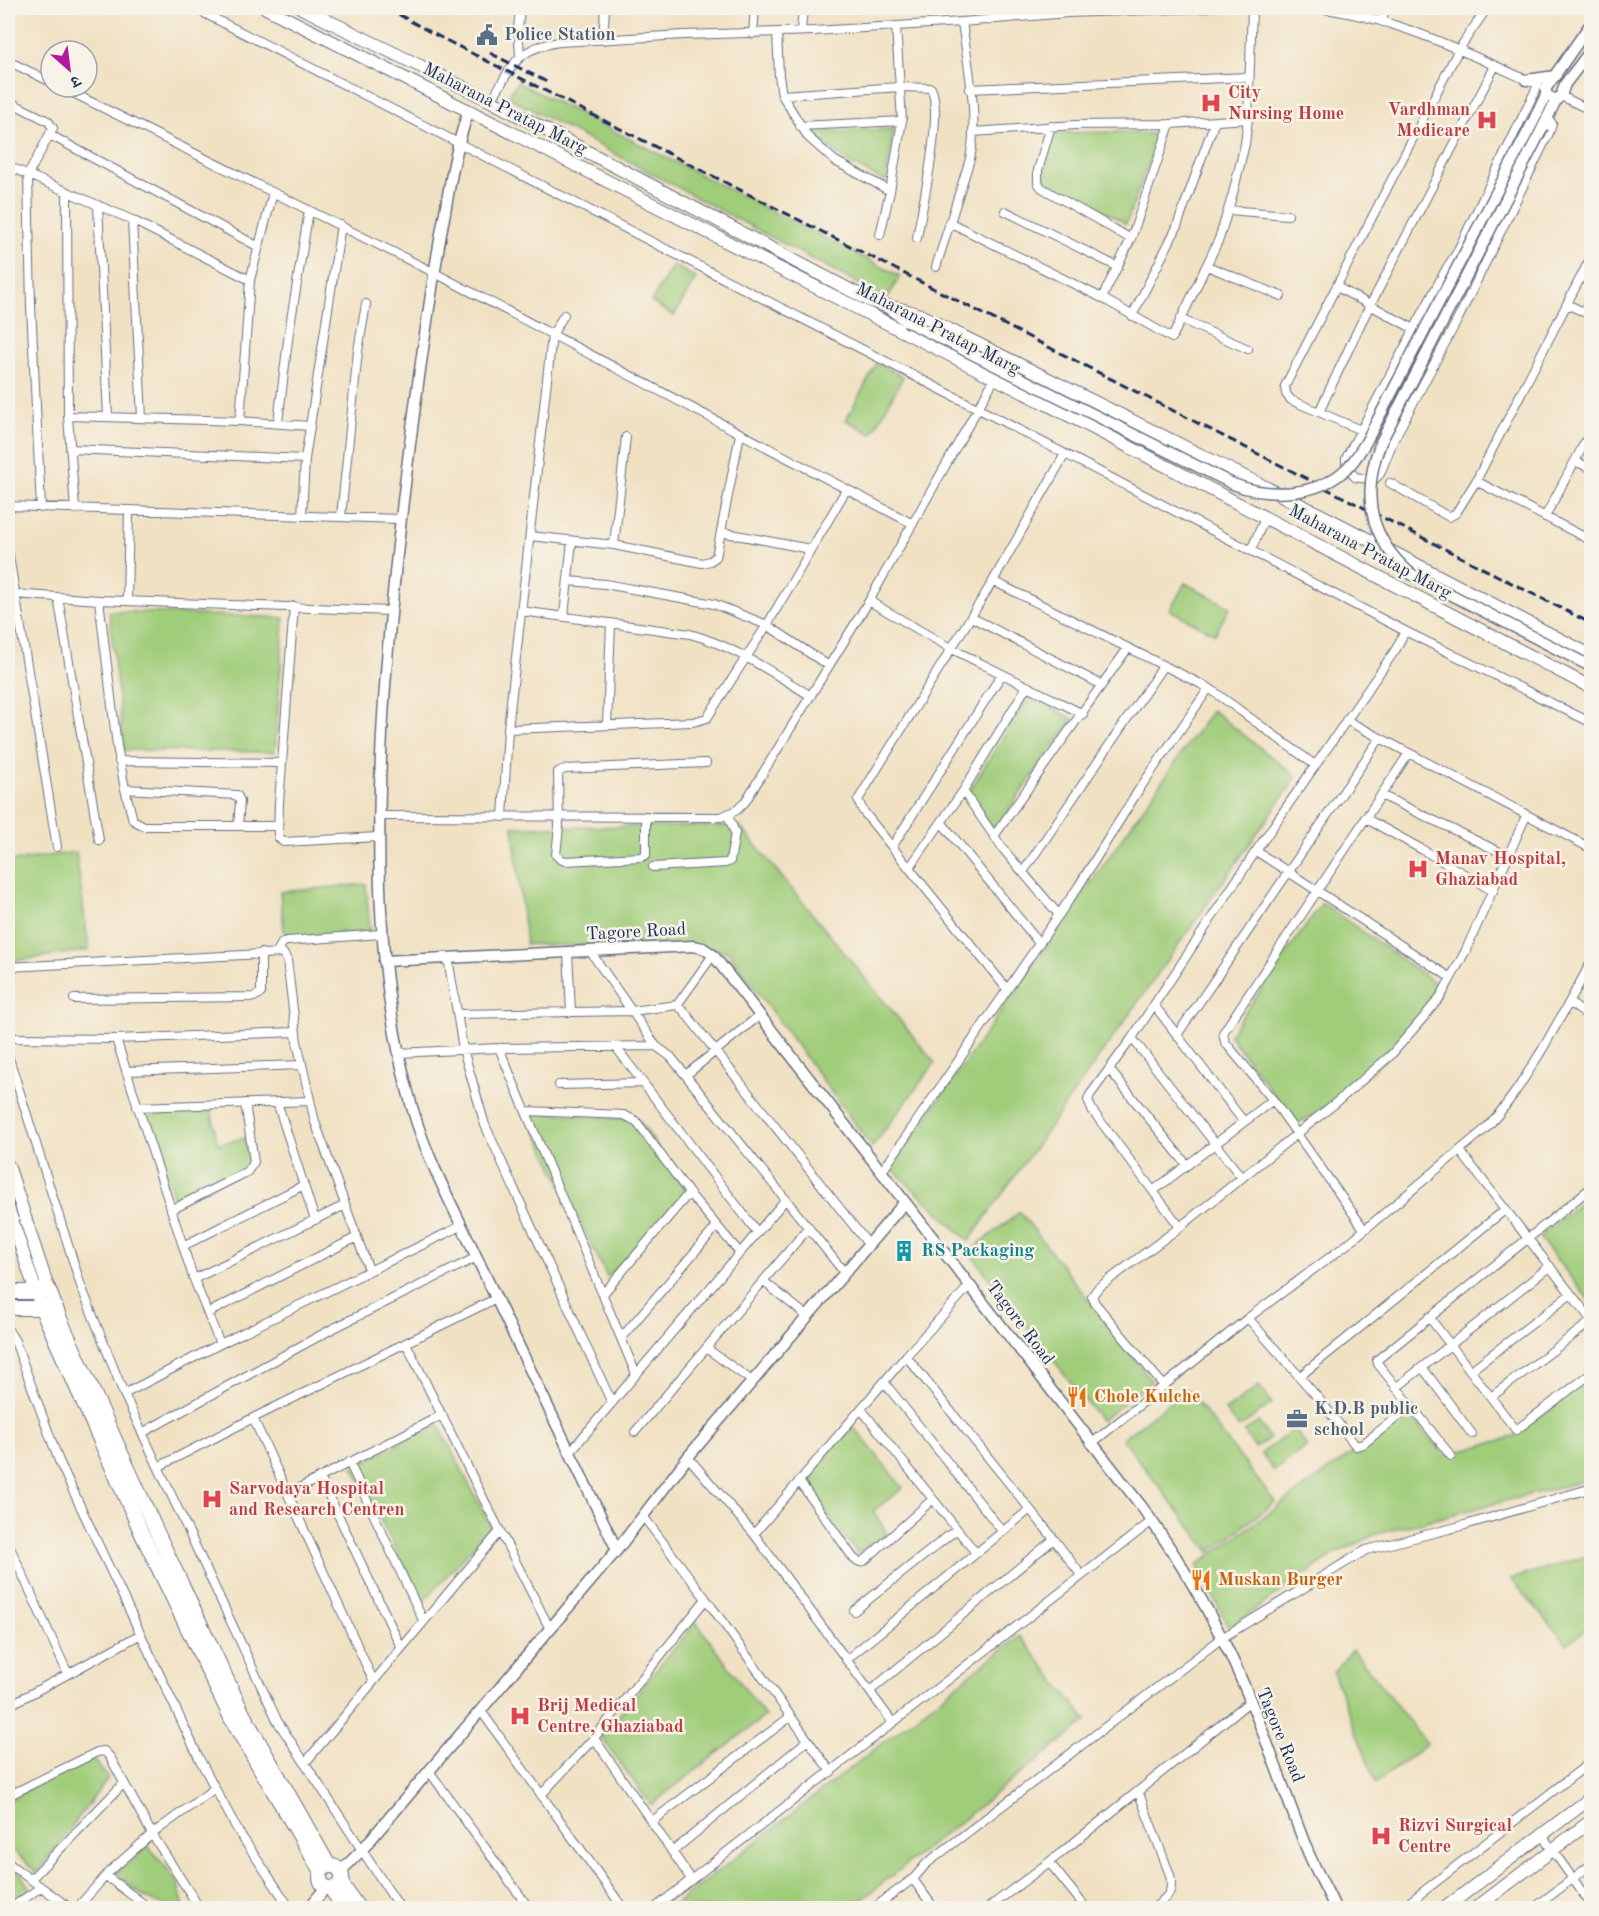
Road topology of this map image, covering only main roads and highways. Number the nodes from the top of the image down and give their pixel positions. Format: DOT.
graph roads {
  1 [pos="266,8"];
  2 [pos="302,8"];
  3 [pos="367,40"];
  4 [pos="360,56"];
  5 [pos="604,162"];
  6 [pos="596,175"];
  7 [pos="720,223"];
  8 [pos="714,236"];
  9 [pos="1251,480"];
  10 [pos="1239,505"];
  11 [pos="1592,656"];
  12 [pos="1592,688"];
  13 [pos="8,1165"];
  14 [pos="8,1208"];
  15 [pos="42,1290"];
  16 [pos="8,1292"];
  17 [pos="48,1306"];
  18 [pos="8,1308"];
  19 [pos="1592,1797"];
  20 [pos="1592,1820"];
  21 [pos="331,1878"];
  22 [pos="344,1908"];
  23 [pos="358,1908"];
  24 [pos="1445,1908"];
  25 [pos="1476,1908"];
  1 -- 4 [label="main road, Maharana Pratap Marg"];
  2 -- 3 [label="main road, Maharana Pratap Marg"];
  3 -- 4 [label="main road"];
  3 -- 5 [label="main road, Maharana Pratap Marg"];
  4 -- 6 [label="main road, Maharana Pratap Marg"];
  5 -- 6 [label="main road"];
  5 -- 7 [label="main road, Maharana Pratap Marg"];
  6 -- 8 [label="main road, Maharana Pratap Marg"];
  7 -- 8 [label="main road"];
  7 -- 9 [label="main road, Maharana Pratap Marg"];
  8 -- 10 [label="main road, Maharana Pratap Marg"];
  9 -- 10 [label="main road"];
  9 -- 11 [label="main road, Maharana Pratap Marg"];
  10 -- 12 [label="main road, Maharana Pratap Marg"];
  13 -- 15 [label="main road"];
  14 -- 15 [label="main road"];
  15 -- 16 [label="highway"];
  15 -- 17 [label="highway"];
  17 -- 18 [label="highway"];
  17 -- 21 [label="highway"];
  19 -- 24 [label="main road"];
  20 -- 25 [label="main road"];
  21 -- 22 [label="highway"];
  21 -- 23 [label="highway"];
}
